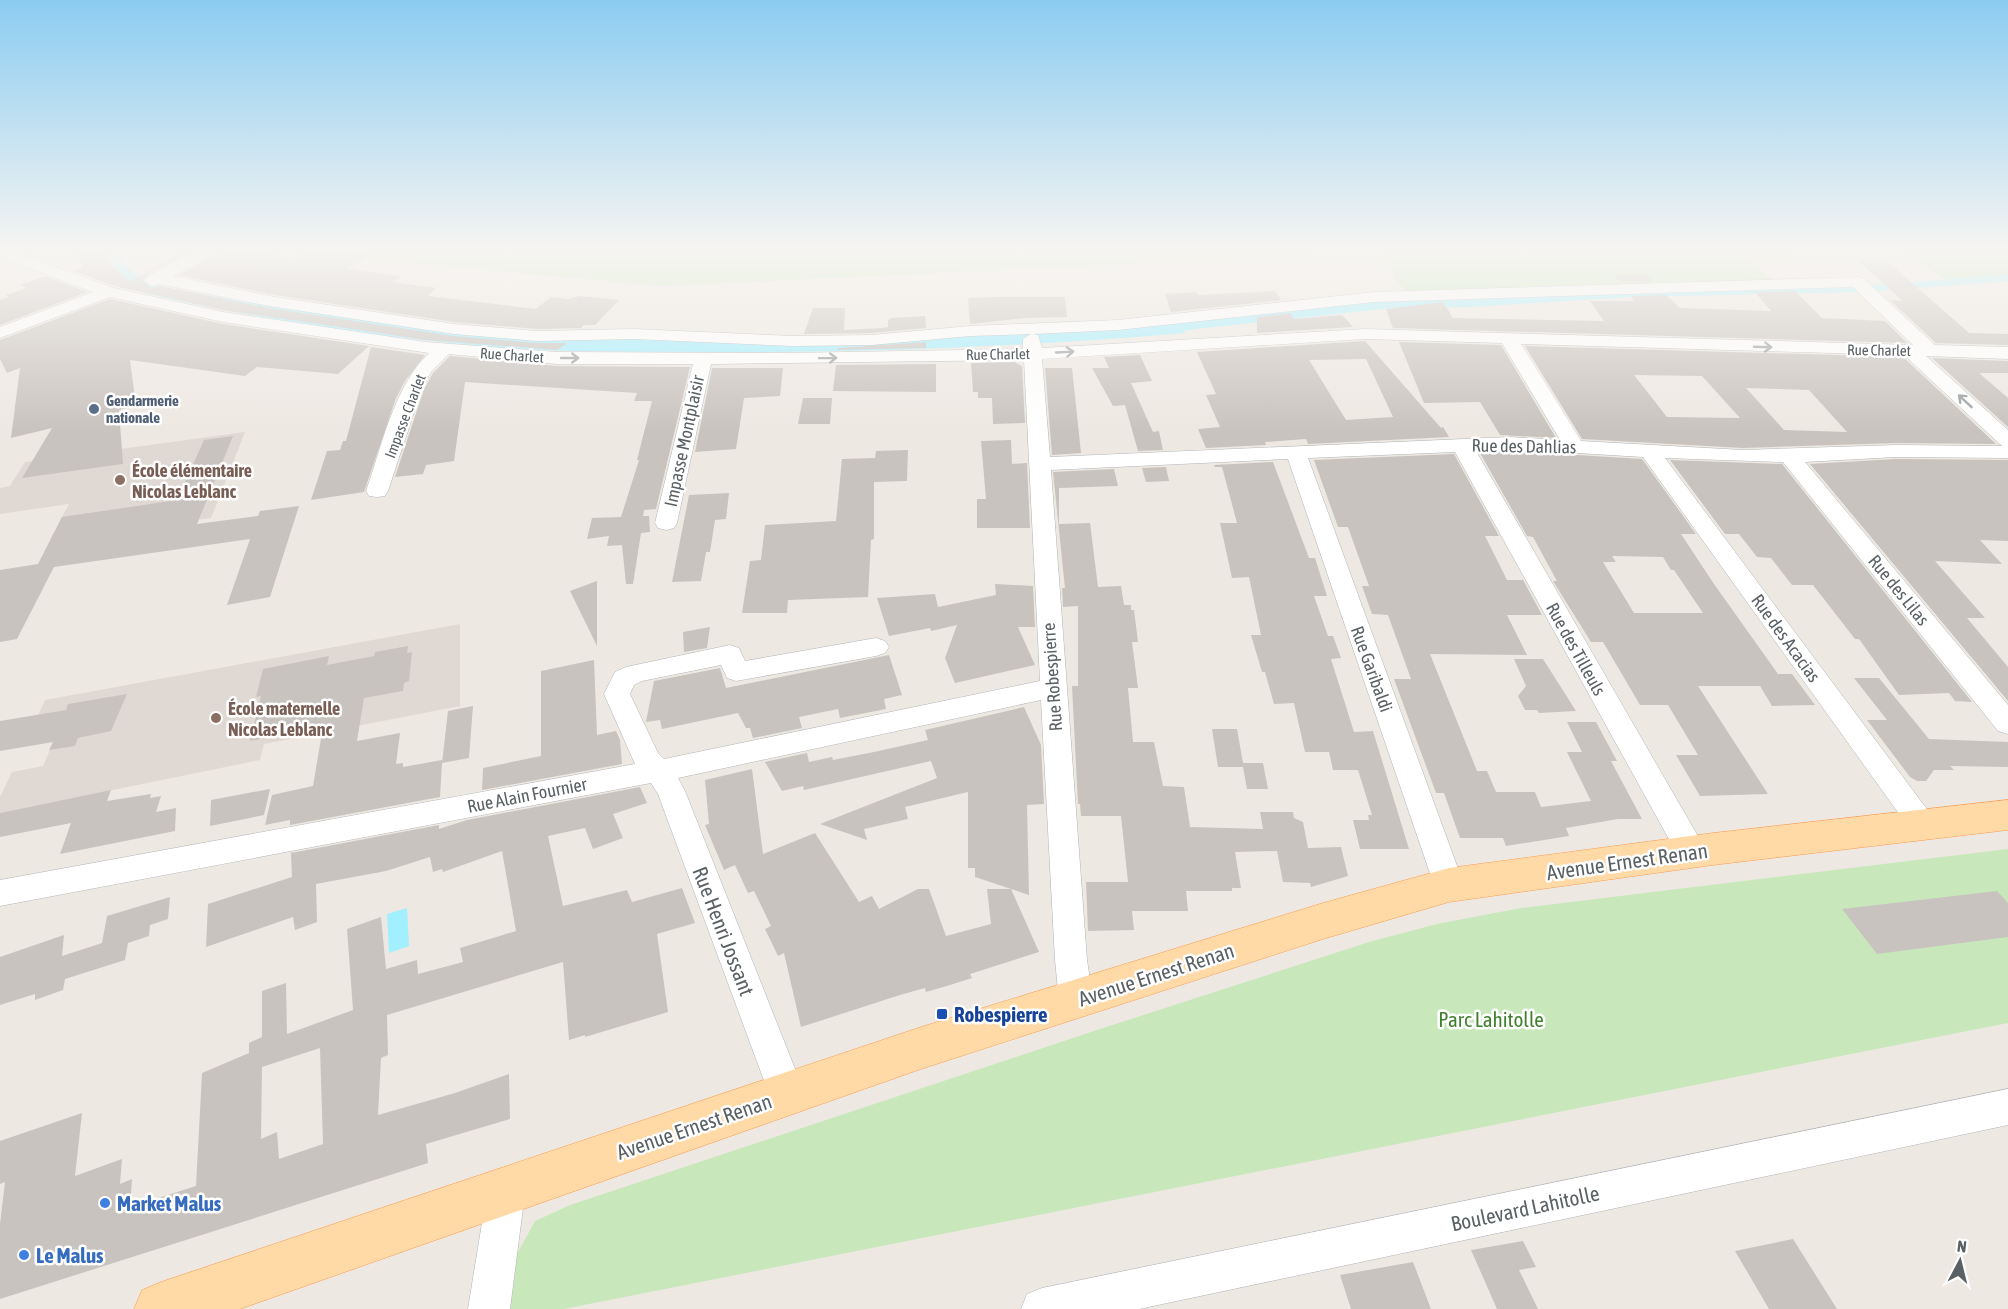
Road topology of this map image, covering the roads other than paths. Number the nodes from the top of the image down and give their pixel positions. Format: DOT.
graph roads {
  1 [pos="66,310"];
  2 [pos="194,310"];
  3 [pos="329,310"];
  4 [pos="1254,310"];
  5 [pos="1887,310"];
  6 [pos="0,333"];
  7 [pos="1508,338"];
  8 [pos="1032,340"];
  9 [pos="444,349"];
  10 [pos="791,349"];
  11 [pos="1910,351"];
  12 [pos="1930,351"];
  13 [pos="2008,354"];
  14 [pos="702,359"];
  15 [pos="2008,441"];
  16 [pos="1462,445"];
  17 [pos="1575,447"];
  18 [pos="1649,451"];
  19 [pos="2008,452"];
  20 [pos="1296,453"];
  21 [pos="1789,456"];
  22 [pos="1040,464"];
  23 [pos="377,491"];
  24 [pos="666,523"];
  25 [pos="876,647"];
  26 [pos="1052,688"];
  27 [pos="2008,724"];
  28 [pos="658,770"];
  29 [pos="2008,815"];
  30 [pos="1922,824"];
  31 [pos="1692,852"];
  32 [pos="1449,885"];
  33 [pos="0,893"];
  34 [pos="1076,1000"];
  35 [pos="787,1094"];
  36 [pos="2008,1107"];
  37 [pos="506,1192"];
  38 [pos="161,1309"];
  39 [pos="489,1309"];
  40 [pos="1042,1309"];
  1 -- 6 [label="street"];
  2 -- 9 [label="street, Rue Charlet"];
  3 -- 10 [label="street"];
  4 -- 8 [label="street"];
  5 -- 12 [label="street"];
  8 -- 7 [label="street, Rue Charlet, one-way"];
  7 -- 11 [label="street, Rue Charlet, one-way"];
  7 -- 17 [label="street"];
  10 -- 8 [label="street, Rue Charlet, one-way"];
  8 -- 10 [label="street"];
  8 -- 22 [label="street, Rue Robespierre"];
  9 -- 14 [label="street, Rue Charlet, one-way"];
  9 -- 23 [label="street, Impasse Charlet"];
  10 -- 14 [label="street, Rue Charlet"];
  11 -- 12 [label="street, Rue Charlet"];
  15 -- 11 [label="street, one-way"];
  12 -- 13 [label="street, Rue Charlet"];
  14 -- 24 [label="street, Impasse Montplaisir"];
  16 -- 17 [label="street, Rue des Dahlias"];
  16 -- 20 [label="street, Rue des Dahlias"];
  16 -- 31 [label="street, Rue des Tilleuls"];
  17 -- 18 [label="street, Rue des Dahlias"];
  18 -- 21 [label="street, Rue des Dahlias"];
  18 -- 30 [label="street, Rue des Acacias"];
  19 -- 21 [label="street, Rue des Dahlias"];
  20 -- 22 [label="street, Rue des Dahlias"];
  20 -- 32 [label="street, Rue Garibaldi"];
  21 -- 27 [label="street, Rue des Lilas"];
  22 -- 26 [label="street, Rue Robespierre"];
  25 -- 28 [label="street, Rue Henri Jossant"];
  26 -- 28 [label="street, Rue Alain Fournier"];
  26 -- 34 [label="street, Rue Robespierre"];
  28 -- 33 [label="street, Rue Alain Fournier"];
  28 -- 35 [label="street, Rue Henri Jossant"];
  29 -- 30 [label="main road, Avenue Ernest Renan"];
  30 -- 31 [label="main road, Avenue Ernest Renan"];
  31 -- 32 [label="main road, Avenue Ernest Renan"];
  32 -- 34 [label="main road, Avenue Ernest Renan"];
  34 -- 35 [label="main road, Avenue Ernest Renan"];
  35 -- 37 [label="main road, Avenue Ernest Renan"];
  36 -- 40 [label="street, Boulevard Lahitolle"];
  37 -- 38 [label="main road, Avenue Ernest Renan"];
  37 -- 39 [label="street"];
}
